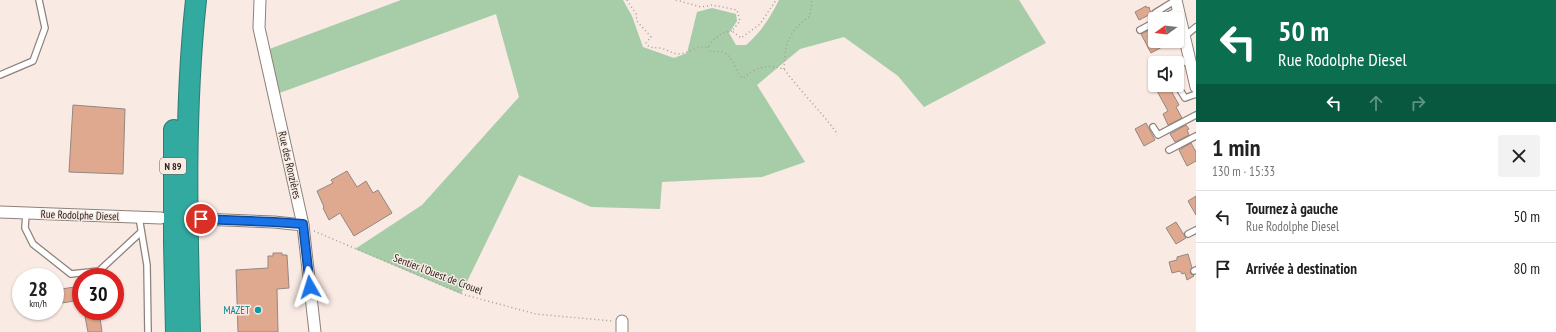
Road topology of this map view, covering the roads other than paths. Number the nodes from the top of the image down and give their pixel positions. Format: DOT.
graph roads {
  1 [pos="39,0"];
  2 [pos="182,0"];
  3 [pos="196,0"];
  4 [pos="260,0"];
  5 [pos="1177,3"];
  6 [pos="1158,12"];
  7 [pos="1168,12"];
  8 [pos="1148,26"];
  9 [pos="1196,27"];
  10 [pos="1140,30"];
  11 [pos="1185,36"];
  12 [pos="1191,60"];
  13 [pos="1184,63"];
  14 [pos="0,75"];
  15 [pos="1196,86"];
  16 [pos="1181,92"];
  17 [pos="1196,94"];
  18 [pos="1196,115"];
  19 [pos="1153,127"];
  20 [pos="1196,136"];
  21 [pos="1169,150"];
  22 [pos="0,212"];
  23 [pos="26,213"];
  24 [pos="139,217"];
  25 [pos="161,218"];
  26 [pos="201,219"];
  27 [pos="303,224"];
  28 [pos="1196,230"];
  29 [pos="141,232"];
  30 [pos="1188,234"];
  31 [pos="174,244"];
  32 [pos="148,332"];
  33 [pos="169,332"];
  34 [pos="176,332"];
  35 [pos="190,332"];
  36 [pos="315,332"];
  1 -- 14 [label="lane"];
  2 -- 31 [label="highway, N 89"];
  3 -- 35 [label="highway, N 89"];
  4 -- 27 [label="street, Rue des Ronzières"];
  5 -- 6 [label="lane"];
  5 -- 7 [label="lane"];
  5 -- 11 [label="street"];
  8 -- 10 [label="lane"];
  9 -- 11 [label="lane"];
  11 -- 12 [label="street"];
  12 -- 13 [label="lane"];
  12 -- 15 [label="street"];
  16 -- 17 [label="lane"];
  18 -- 19 [label="lane"];
  20 -- 21 [label="lane"];
  22 -- 23 [label="street, Rue Rodolphe Diesel"];
  23 -- 24 [label="street, Rue Rodolphe Diesel"];
  23 -- 29 [label="lane"];
  24 -- 25 [label="street, Rue Rodolphe Diesel"];
  24 -- 29 [label="lane"];
  26 -- 27 [label="street"];
  27 -- 36 [label="street, Rue des Ronzières"];
  28 -- 30 [label="lane"];
  29 -- 32 [label="lane"];
  31 -- 33 [label="highway"];
  31 -- 34 [label="highway, N 89"];
}
